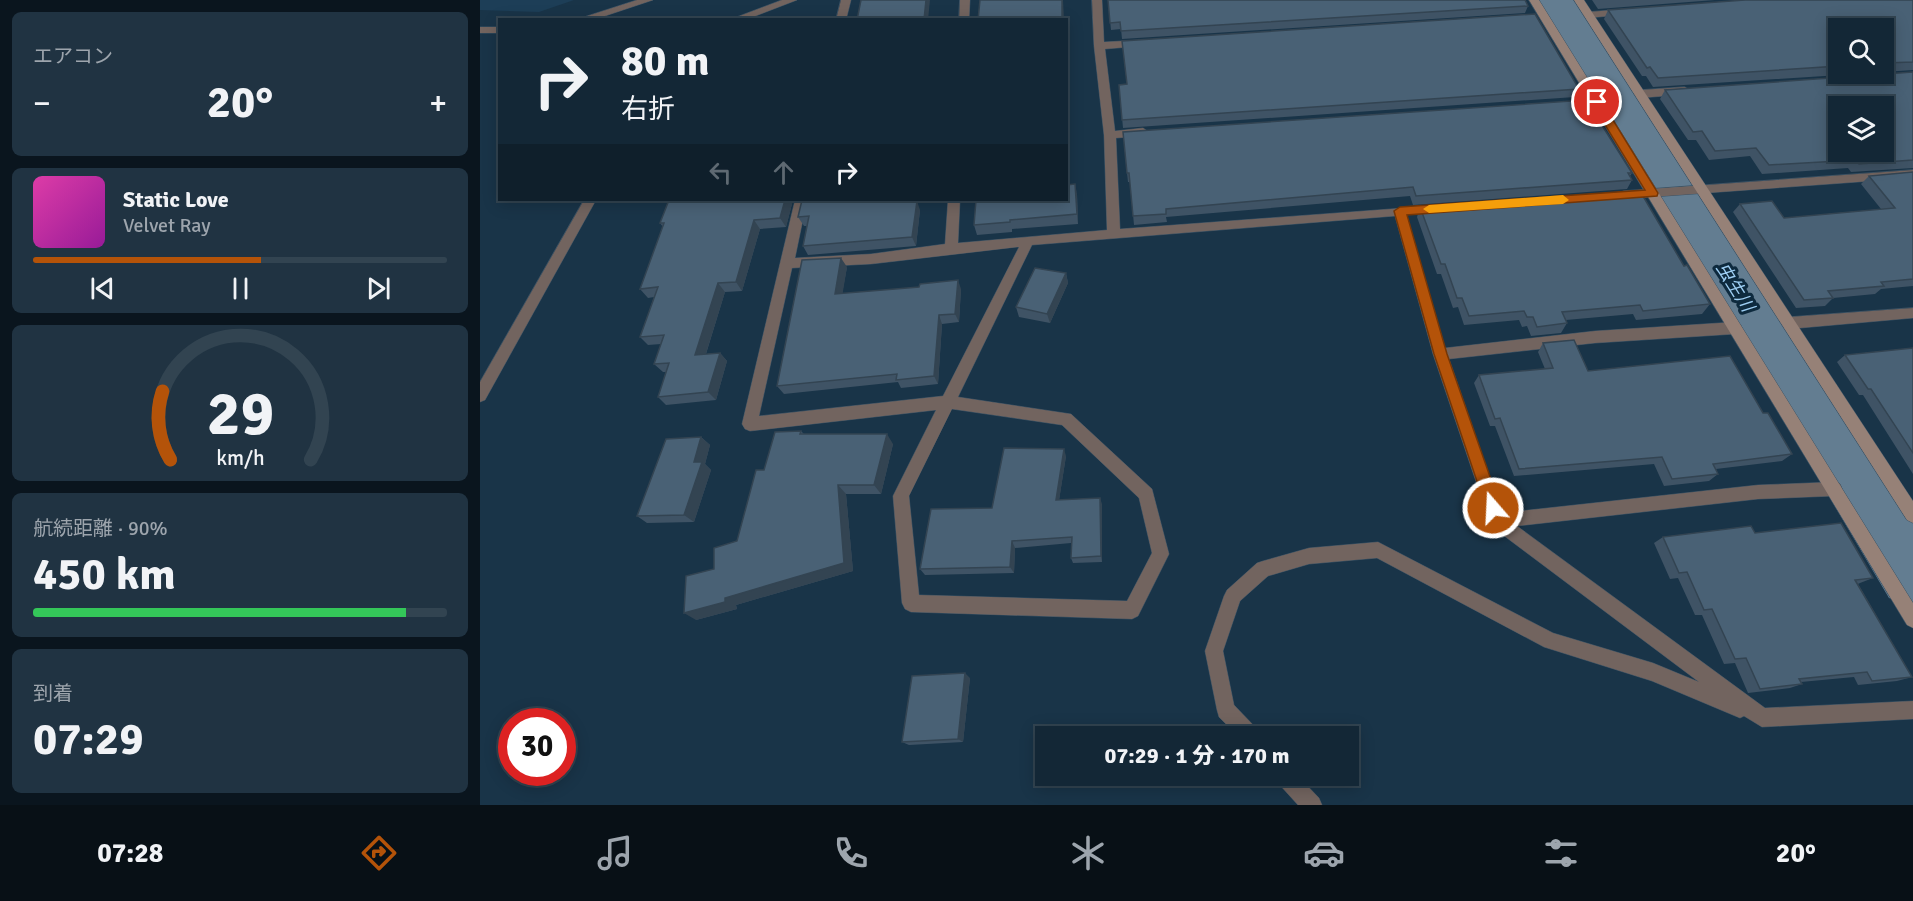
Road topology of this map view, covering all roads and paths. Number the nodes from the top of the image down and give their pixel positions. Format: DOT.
graph roads {
  1 [pos="648,0"];
  2 [pos="792,0"];
  3 [pos="846,0"];
  4 [pos="965,0"];
  5 [pos="1097,0"];
  6 [pos="1534,0"];
  7 [pos="1579,0"];
  8 [pos="1635,11"];
  9 [pos="1588,15"];
  10 [pos="587,18"];
  11 [pos="740,18"];
  12 [pos="842,18"];
  13 [pos="964,18"];
  14 [pos="480,30"];
  15 [pos="498,30"];
  16 [pos="1157,42"];
  17 [pos="1099,46"];
  18 [pos="1699,90"];
  19 [pos="1640,94"];
  20 [pos="1157,131"];
  21 [pos="1110,135"];
  22 [pos="1913,174"];
  23 [pos="1701,189"];
  24 [pos="1653,193"];
  25 [pos="1607,196"];
  26 [pos="589,201"];
  27 [pos="801,201"];
  28 [pos="954,201"];
  29 [pos="1114,234"];
  30 [pos="1028,241"];
  31 [pos="951,248"];
  32 [pos="786,263"];
  33 [pos="1913,313"];
  34 [pos="1789,323"];
  35 [pos="1735,328"];
  36 [pos="1440,354"];
  37 [pos="480,396"];
  38 [pos="950,402"];
  39 [pos="1834,489"];
  40 [pos="1913,515"];
  41 [pos="1497,520"];
  42 [pos="1913,619"];
  43 [pos="1913,710"];
  44 [pos="1762,718"];
  45 [pos="1240,726"];
  46 [pos="1294,786"];
  47 [pos="1312,805"];
  1 -- 10 [label="street"];
  2 -- 11 [label="street"];
  3 -- 12 [label="street"];
  4 -- 13 [label="street"];
  5 -- 17 [label="street"];
  6 -- 24 [label="street"];
  7 -- 9 [label="street"];
  8 -- 9 [label="street"];
  9 -- 19 [label="street"];
  14 -- 15 [label="street"];
  16 -- 17 [label="street"];
  17 -- 21 [label="street"];
  18 -- 19 [label="street"];
  19 -- 23 [label="street"];
  20 -- 21 [label="street"];
  21 -- 29 [label="street"];
  22 -- 23 [label="street"];
  23 -- 24 [label="street"];
  23 -- 34 [label="street"];
  24 -- 25 [label="street"];
  24 -- 35 [label="street"];
  26 -- 37 [label="street"];
  27 -- 32 [label="street"];
  28 -- 31 [label="street"];
  29 -- 30 [label="street"];
  29 -- 36 [label="street"];
  30 -- 31 [label="street"];
  30 -- 38 [label="street"];
  31 -- 32 [label="street"];
  32 -- 38 [label="street"];
  33 -- 34 [label="street"];
  34 -- 40 [label="street"];
  35 -- 36 [label="street"];
  35 -- 39 [label="street"];
  36 -- 41 [label="street"];
  38 -- 38 [label="street"];
  39 -- 41 [label="street"];
  39 -- 42 [label="street"];
  41 -- 44 [label="street"];
  43 -- 44 [label="street"];
  44 -- 45 [label="street"];
  46 -- 47 [label="street"];
}
